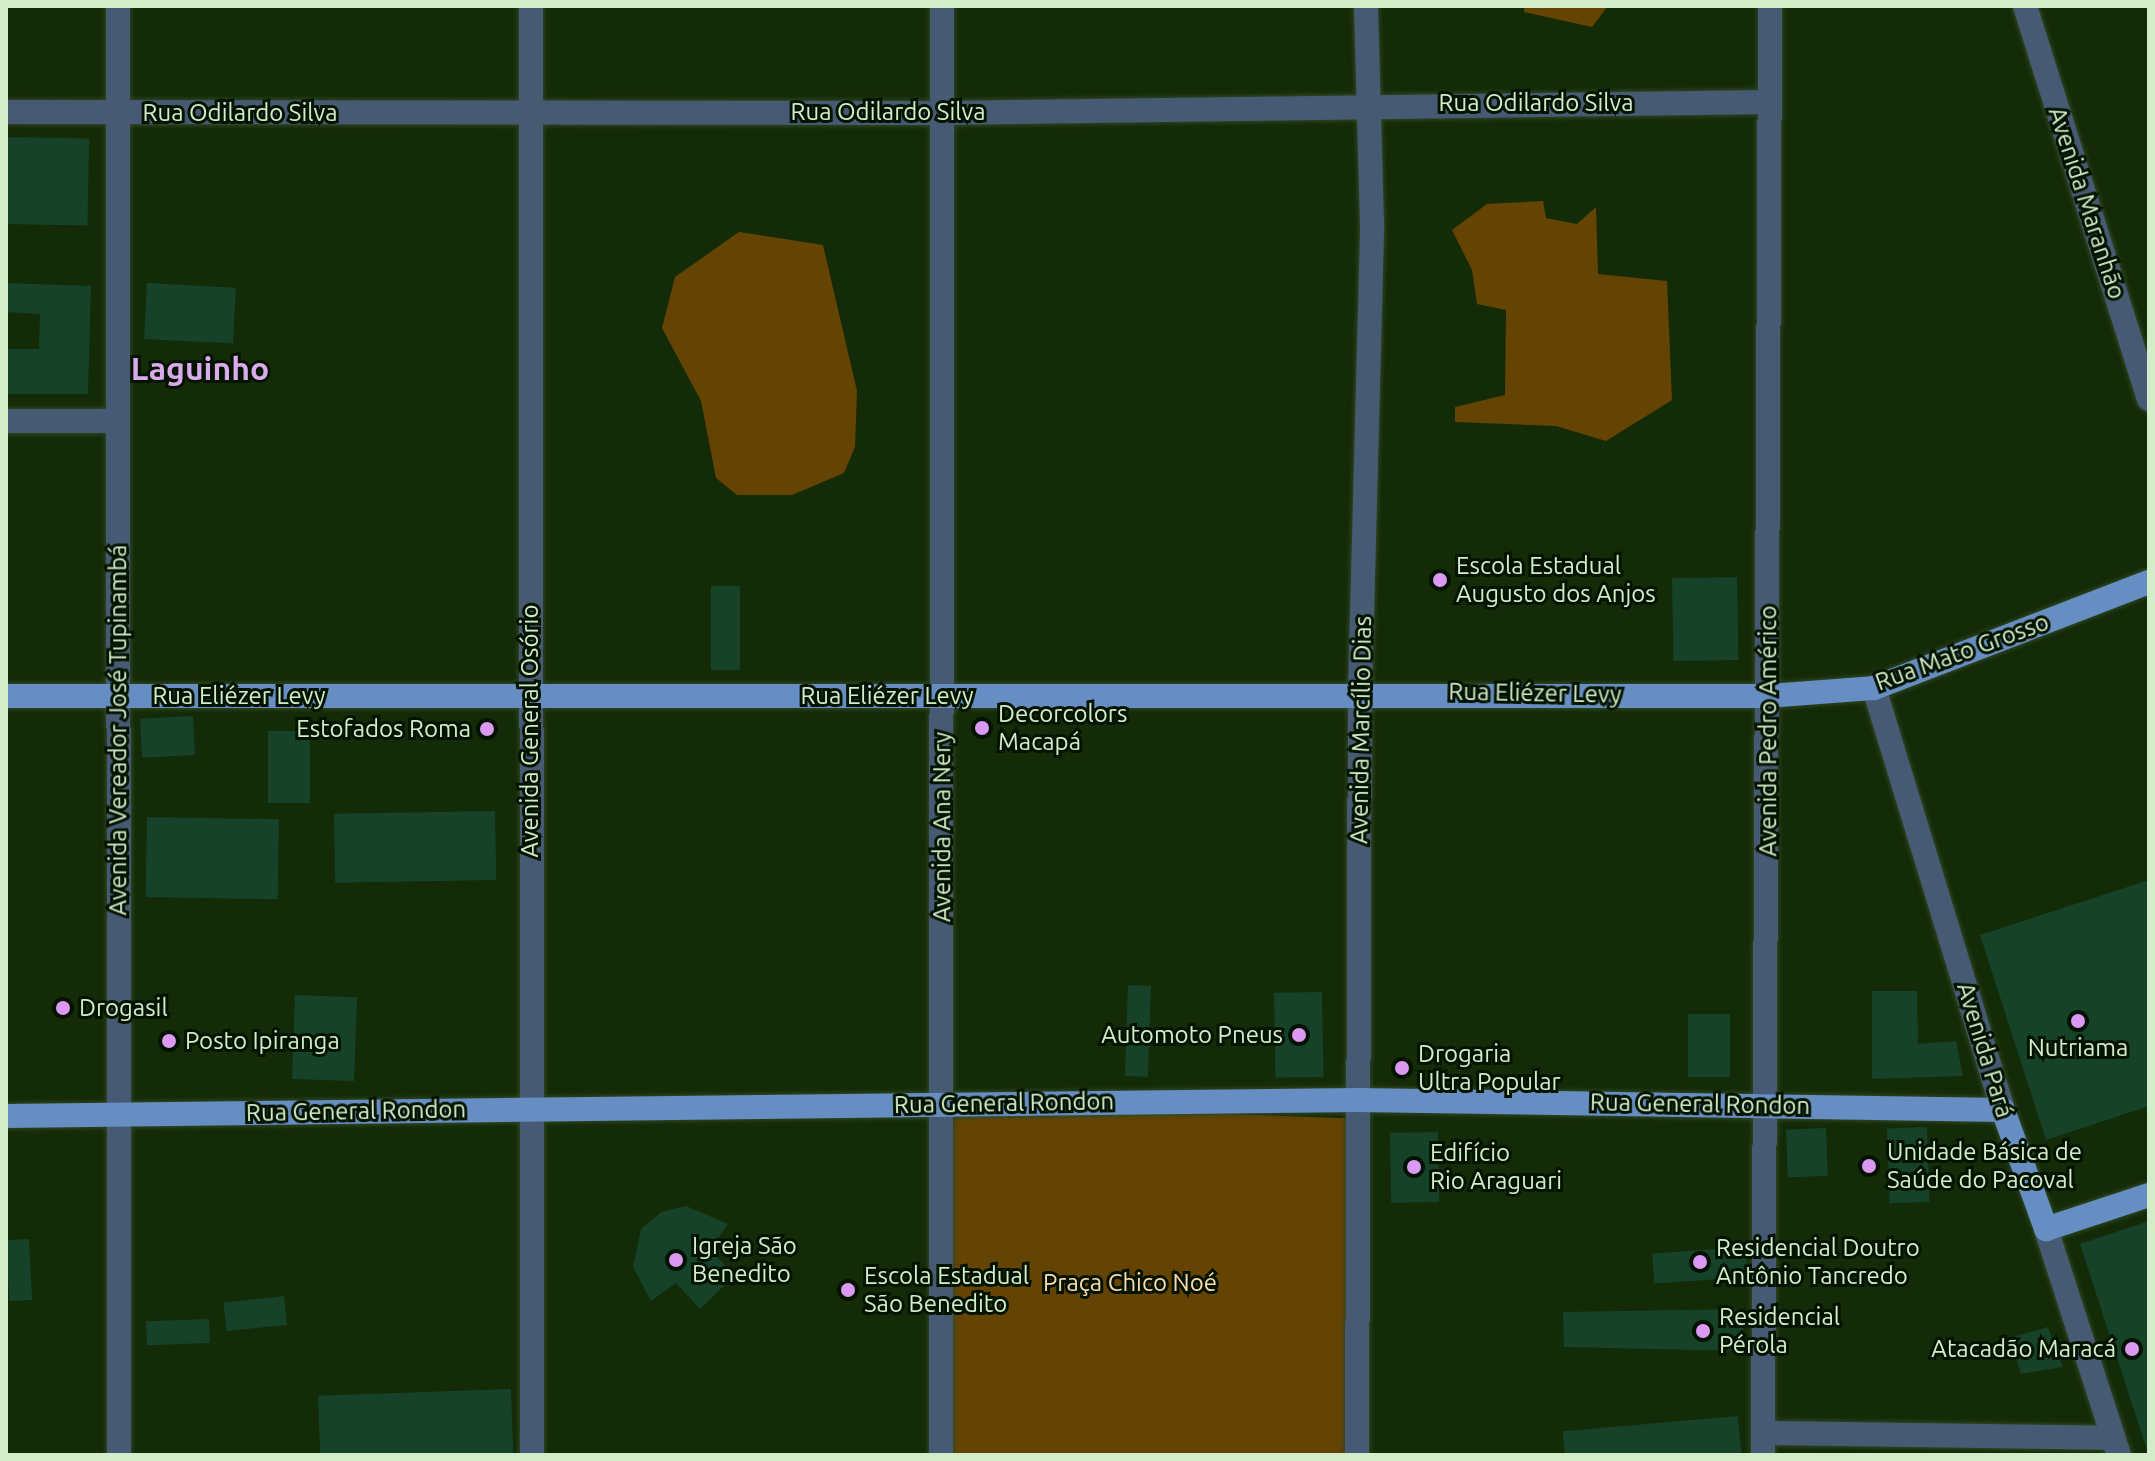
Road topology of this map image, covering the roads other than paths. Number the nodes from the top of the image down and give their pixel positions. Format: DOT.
graph roads {
  1 [pos="118,6"];
  2 [pos="531,6"];
  3 [pos="942,6"];
  4 [pos="1366,6"];
  5 [pos="1770,6"];
  6 [pos="2025,6"];
  7 [pos="1770,102"];
  8 [pos="1369,104"];
  9 [pos="6,112"];
  10 [pos="118,113"];
  11 [pos="533,113"];
  12 [pos="942,113"];
  13 [pos="2149,399"];
  14 [pos="6,421"];
  15 [pos="118,421"];
  16 [pos="2149,582"];
  17 [pos="1874,688"];
  18 [pos="1360,691"];
  19 [pos="6,696"];
  20 [pos="118,696"];
  21 [pos="943,696"];
  22 [pos="1768,696"];
  23 [pos="528,698"];
  24 [pos="1358,1100"];
  25 [pos="941,1104"];
  26 [pos="1765,1104"];
  27 [pos="535,1107"];
  28 [pos="2003,1110"];
  29 [pos="6,1116"];
  30 [pos="118,1116"];
  31 [pos="2149,1195"];
  32 [pos="2046,1229"];
  33 [pos="1764,1444"];
  34 [pos="2116,1446"];
  35 [pos="119,1455"];
  36 [pos="532,1455"];
  37 [pos="941,1455"];
  38 [pos="1357,1455"];
  1 -- 10 [label="street, Avenida Vereador José Tupinambá"];
  2 -- 11 [label="street, Avenida General Osório"];
  3 -- 12 [label="street, Avenida Ana Nery"];
  4 -- 8 [label="street, Avenida Marcílio Dias"];
  5 -- 7 [label="street, Avenida Pedro Américo"];
  6 -- 13 [label="street, Avenida Maranhão"];
  7 -- 8 [label="street, Rua Odilardo Silva"];
  7 -- 22 [label="street, Avenida Pedro Américo"];
  8 -- 12 [label="street, Rua Odilardo Silva"];
  8 -- 18 [label="street, Avenida Marcílio Dias"];
  9 -- 10 [label="street, Rua Odilardo Silva"];
  10 -- 11 [label="street, Rua Odilardo Silva"];
  10 -- 15 [label="street, Avenida Vereador José Tupinambá"];
  11 -- 12 [label="street, Rua Odilardo Silva"];
  11 -- 23 [label="street, Avenida General Osório"];
  12 -- 21 [label="street, Avenida Ana Nery"];
  14 -- 15 [label="street"];
  15 -- 20 [label="street, Avenida Vereador José Tupinambá"];
  16 -- 17 [label="main road, Rua Mato Grosso"];
  17 -- 22 [label="main road, Rua Mato Grosso"];
  17 -- 28 [label="street, Avenida Pará"];
  18 -- 21 [label="main road, Rua Eliézer Levy"];
  18 -- 22 [label="main road, Rua Eliézer Levy"];
  18 -- 24 [label="street, Avenida Marcílio Dias"];
  19 -- 20 [label="main road, Rua Eliézer Levy"];
  20 -- 23 [label="main road, Rua Eliézer Levy"];
  20 -- 30 [label="street, Avenida Vereador José Tupinambá"];
  21 -- 23 [label="main road, Rua Eliézer Levy"];
  21 -- 25 [label="street, Avenida Ana Nery"];
  22 -- 26 [label="street, Avenida Pedro Américo"];
  23 -- 27 [label="street, Avenida General Osório"];
  24 -- 25 [label="main road, Rua General Rondon"];
  24 -- 26 [label="main road, Rua General Rondon"];
  24 -- 38 [label="street, Avenida Marcílio Dias"];
  25 -- 27 [label="main road, Rua General Rondon"];
  25 -- 37 [label="street, Avenida Ana Nery"];
  26 -- 28 [label="main road, Rua General Rondon"];
  26 -- 33 [label="street, Avenida Pedro Américo"];
  27 -- 30 [label="main road, Rua General Rondon"];
  27 -- 36 [label="street, Avenida General Osório"];
  28 -- 32 [label="main road, Avenida Pará"];
  29 -- 30 [label="main road, Rua General Rondon"];
  30 -- 35 [label="street, Avenida Vereador José Tupinambá"];
  31 -- 32 [label="main road"];
  32 -- 34 [label="street, Avenida Pará"];
  33 -- 34 [label="street"];
}
